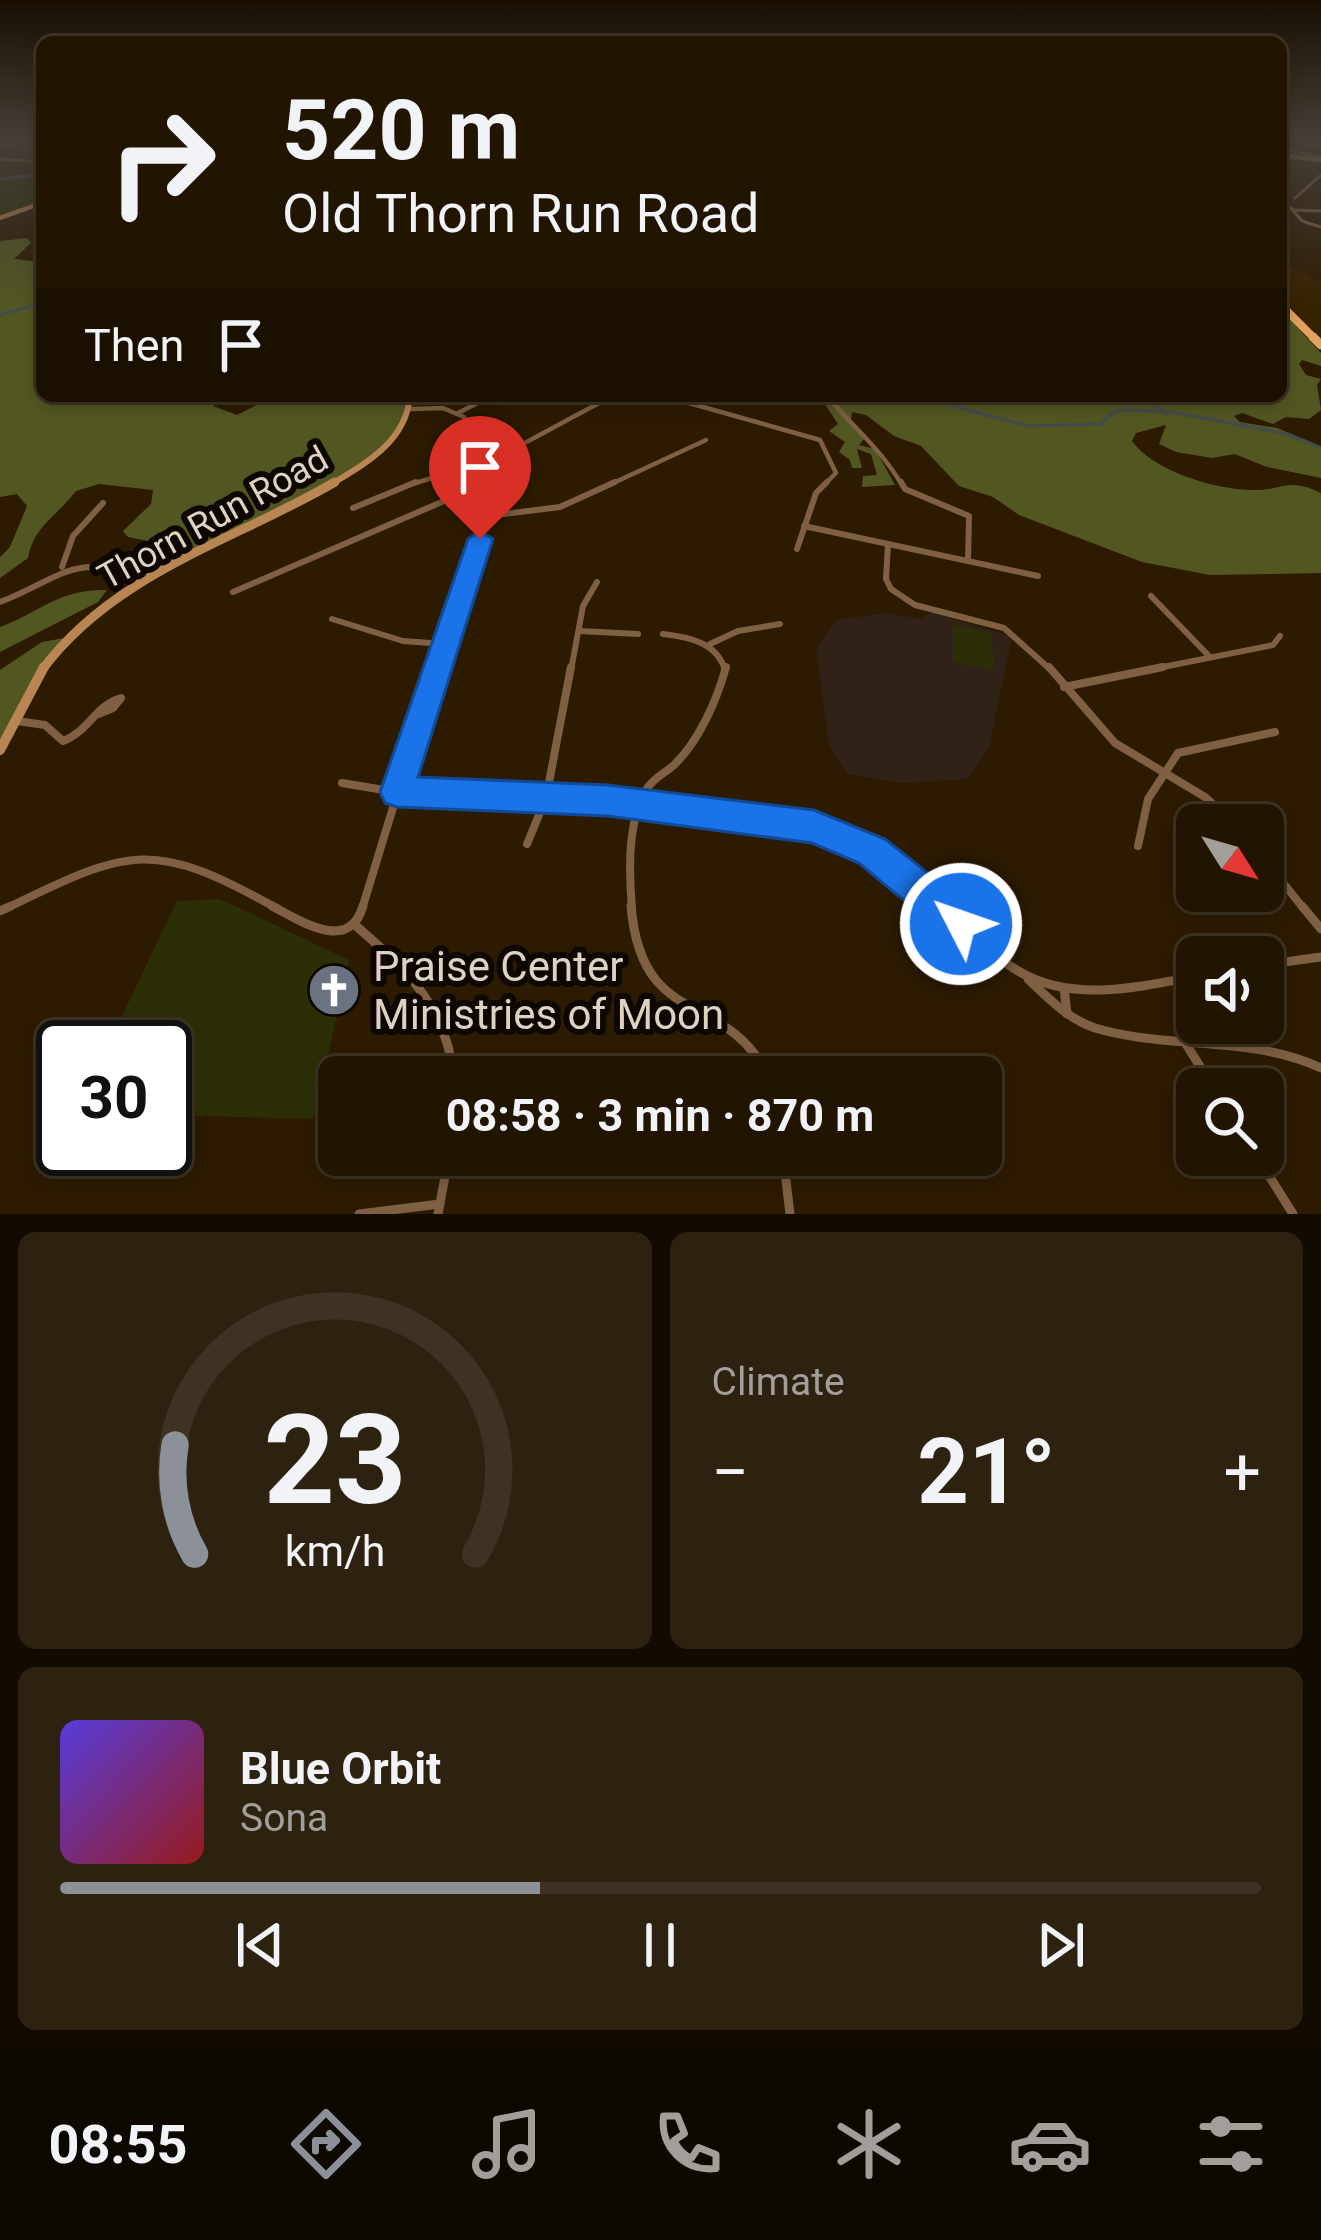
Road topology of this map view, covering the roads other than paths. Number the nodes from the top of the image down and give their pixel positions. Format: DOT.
graph roads {
  1 [pos="36,205"];
  2 [pos="1321,211"];
  3 [pos="0,218"];
  4 [pos="1321,227"];
  5 [pos="1287,309"];
  6 [pos="1321,342"];
  7 [pos="410,402"];
  8 [pos="479,402"];
  9 [pos="600,402"];
  10 [pos="688,402"];
  11 [pos="831,402"];
  12 [pos="410,409"];
  13 [pos="458,413"];
  14 [pos="706,440"];
  15 [pos="487,461"];
  16 [pos="496,478"];
  17 [pos="103,502"];
  18 [pos="353,508"];
  19 [pos="488,517"];
  20 [pos="804,526"];
  21 [pos="889,544"];
  22 [pos="796,549"];
  23 [pos="968,561"];
  24 [pos="62,568"];
  25 [pos="1038,576"];
  26 [pos="140,581"];
  27 [pos="596,581"];
  28 [pos="233,592"];
  29 [pos="1151,596"];
  30 [pos="0,602"];
  31 [pos="332,619"];
  32 [pos="780,624"];
  33 [pos="578,631"];
  34 [pos="638,634"];
  35 [pos="663,634"];
  36 [pos="1280,636"];
  37 [pos="444,644"];
  38 [pos="709,645"];
  39 [pos="1208,656"];
  40 [pos="1064,687"];
  41 [pos="96,716"];
  42 [pos="14,722"];
  43 [pos="1275,732"];
  44 [pos="0,750"];
  45 [pos="1164,771"];
  46 [pos="342,783"];
  47 [pos="397,792"];
  48 [pos="546,798"];
  49 [pos="1215,804"];
  50 [pos="640,805"];
  51 [pos="527,844"];
  52 [pos="1138,846"];
  53 [pos="1284,884"];
  54 [pos="0,911"];
  55 [pos="356,925"];
  56 [pos="1321,929"];
  57 [pos="1321,957"];
  58 [pos="1284,961"];
  59 [pos="1026,976"];
  60 [pos="1176,980"];
  61 [pos="1064,988"];
  62 [pos="1067,1013"];
  63 [pos="1176,1042"];
  64 [pos="1186,1044"];
  65 [pos="450,1056"];
  66 [pos="758,1056"];
  67 [pos="1201,1068"];
  68 [pos="1321,1068"];
  69 [pos="445,1176"];
  70 [pos="785,1176"];
  71 [pos="1269,1176"];
  72 [pos="439,1209"];
  73 [pos="359,1214"];
  74 [pos="790,1214"];
  75 [pos="1293,1214"];
  1 -- 3 [label="street"];
  2 -- 4 [label="street"];
  5 -- 6 [label="main road"];
  7 -- 12 [label="street"];
  8 -- 13 [label="street"];
  9 -- 15 [label="street"];
  10 -- 20 [label="street"];
  11 -- 23 [label="street"];
  12 -- 13 [label="street"];
  12 -- 26 [label="street, Thorn Run Road"];
  13 -- 15 [label="street"];
  14 -- 19 [label="street"];
  15 -- 16 [label="street"];
  15 -- 18 [label="street"];
  16 -- 19 [label="street"];
  16 -- 28 [label="street"];
  17 -- 24 [label="street"];
  19 -- 37 [label="street"];
  20 -- 21 [label="street"];
  20 -- 22 [label="street"];
  21 -- 23 [label="street"];
  21 -- 40 [label="street"];
  23 -- 25 [label="street"];
  24 -- 26 [label="street"];
  24 -- 30 [label="street"];
  26 -- 42 [label="street, Thorn Run Road"];
  27 -- 33 [label="street"];
  29 -- 39 [label="street"];
  31 -- 37 [label="street"];
  32 -- 38 [label="street"];
  33 -- 34 [label="street"];
  33 -- 48 [label="street"];
  35 -- 38 [label="street"];
  36 -- 39 [label="street"];
  37 -- 47 [label="street"];
  38 -- 50 [label="street"];
  39 -- 40 [label="street"];
  40 -- 45 [label="street"];
  41 -- 42 [label="street"];
  42 -- 44 [label="street, Thorn Run Road"];
  43 -- 45 [label="street"];
  45 -- 49 [label="street"];
  45 -- 52 [label="street"];
  46 -- 47 [label="street"];
  47 -- 48 [label="street"];
  47 -- 55 [label="street"];
  48 -- 50 [label="street"];
  48 -- 51 [label="street"];
  50 -- 59 [label="street"];
  50 -- 66 [label="street"];
  53 -- 56 [label="street"];
  54 -- 55 [label="street"];
  55 -- 65 [label="street"];
  57 -- 58 [label="street"];
  59 -- 61 [label="street"];
  59 -- 62 [label="street"];
  60 -- 61 [label="street"];
  61 -- 62 [label="street"];
  62 -- 63 [label="street"];
  64 -- 67 [label="street"];
  64 -- 68 [label="street"];
  69 -- 72 [label="street"];
  70 -- 74 [label="street"];
  71 -- 75 [label="street"];
  72 -- 73 [label="street"];
}
